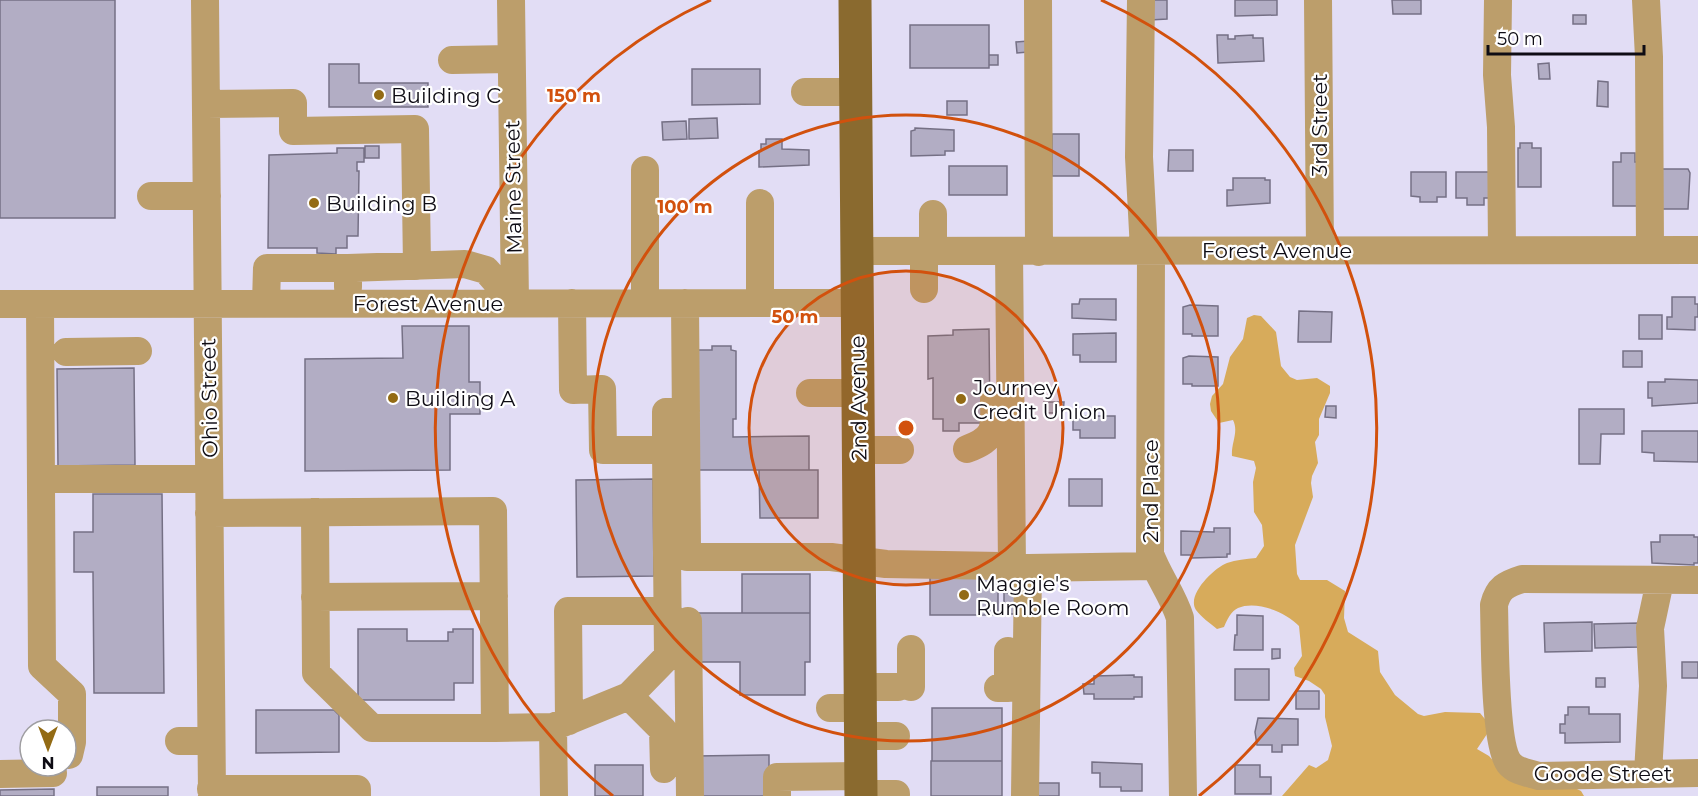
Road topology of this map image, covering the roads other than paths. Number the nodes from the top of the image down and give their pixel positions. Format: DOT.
graph roads {
  1 [pos="205,0"];
  2 [pos="511,0"];
  3 [pos="855,0"];
  4 [pos="1038,0"];
  5 [pos="1141,0"];
  6 [pos="1318,0"];
  7 [pos="1498,0"];
  8 [pos="1647,0"];
  9 [pos="452,60"];
  10 [pos="512,60"];
  11 [pos="805,92"];
  12 [pos="855,92"];
  13 [pos="206,104"];
  14 [pos="645,170"];
  15 [pos="151,196"];
  16 [pos="207,196"];
  17 [pos="760,204"];
  18 [pos="933,214"];
  19 [pos="1147,250"];
  20 [pos="1320,250"];
  21 [pos="1502,250"];
  22 [pos="1650,250"];
  23 [pos="1698,250"];
  24 [pos="857,251"];
  25 [pos="1001,251"];
  26 [pos="928,252"];
  27 [pos="1039,252"];
  28 [pos="417,266"];
  29 [pos="348,268"];
  30 [pos="924,289"];
  31 [pos="208,303"];
  32 [pos="266,303"];
  33 [pos="348,303"];
  34 [pos="515,303"];
  35 [pos="572,303"];
  36 [pos="645,303"];
  37 [pos="685,303"];
  38 [pos="857,303"];
  39 [pos="0,304"];
  40 [pos="40,304"];
  41 [pos="763,311"];
  42 [pos="138,351"];
  43 [pos="66,352"];
  44 [pos="810,393"];
  45 [pos="858,393"];
  46 [pos="686,411"];
  47 [pos="967,449"];
  48 [pos="666,450"];
  49 [pos="858,450"];
  50 [pos="900,450"];
  51 [pos="41,479"];
  52 [pos="209,479"];
  53 [pos="315,512"];
  54 [pos="209,513"];
  55 [pos="687,557"];
  56 [pos="859,560"];
  57 [pos="1155,566"];
  58 [pos="1020,568"];
  59 [pos="1698,580"];
  60 [pos="1660,581"];
  61 [pos="494,596"];
  62 [pos="315,597"];
  63 [pos="668,610"];
  64 [pos="1013,644"];
  65 [pos="911,649"];
  66 [pos="998,688"];
  67 [pos="629,696"];
  68 [pos="853,710"];
  69 [pos="561,724"];
  70 [pos="495,728"];
  71 [pos="896,736"];
  72 [pos="179,741"];
  73 [pos="211,741"];
  74 [pos="664,770"];
  75 [pos="1648,773"];
  76 [pos="1698,773"];
  77 [pos="0,774"];
  78 [pos="817,786"];
  79 [pos="861,789"];
  80 [pos="212,793"];
  81 [pos="896,794"];
  82 [pos="357,796"];
  83 [pos="554,796"];
  84 [pos="690,796"];
  85 [pos="777,796"];
  86 [pos="1025,796"];
  87 [pos="1184,796"];
  1 -- 13 [label="street, Ohio Street"];
  2 -- 10 [label="street, Maine Street"];
  3 -- 12 [label="main road, 2nd Avenue"];
  4 -- 27 [label="street"];
  5 -- 19 [label="street, 2nd Place"];
  6 -- 20 [label="street, 3rd Street"];
  7 -- 21 [label="street"];
  8 -- 22 [label="street"];
  9 -- 10 [label="street"];
  10 -- 34 [label="street, Maine Street"];
  11 -- 12 [label="street"];
  12 -- 24 [label="main road, 2nd Avenue"];
  13 -- 16 [label="street, Ohio Street"];
  13 -- 28 [label="street"];
  14 -- 36 [label="street"];
  15 -- 16 [label="street"];
  16 -- 31 [label="street, Ohio Street"];
  17 -- 41 [label="street"];
  18 -- 26 [label="street"];
  19 -- 20 [label="street, Forest Avenue"];
  19 -- 27 [label="street, Forest Avenue"];
  19 -- 57 [label="street, 2nd Place"];
  20 -- 21 [label="street, Forest Avenue"];
  21 -- 22 [label="street, Forest Avenue"];
  22 -- 23 [label="street, Forest Avenue"];
  24 -- 26 [label="street, Forest Avenue"];
  24 -- 38 [label="main road, 2nd Avenue"];
  25 -- 26 [label="street, Forest Avenue"];
  25 -- 27 [label="street, Forest Avenue"];
  25 -- 47 [label="street"];
  25 -- 58 [label="street"];
  26 -- 30 [label="street"];
  28 -- 29 [label="street"];
  28 -- 34 [label="street"];
  29 -- 32 [label="street"];
  29 -- 33 [label="street"];
  31 -- 32 [label="street, Forest Avenue"];
  31 -- 40 [label="street, Forest Avenue"];
  31 -- 52 [label="street, Ohio Street"];
  32 -- 33 [label="street, Forest Avenue"];
  33 -- 34 [label="street, Forest Avenue"];
  34 -- 35 [label="street, Forest Avenue"];
  35 -- 36 [label="street, Forest Avenue"];
  35 -- 48 [label="street"];
  36 -- 37 [label="street, Forest Avenue"];
  37 -- 41 [label="street, Forest Avenue"];
  37 -- 46 [label="street"];
  38 -- 41 [label="street, Forest Avenue"];
  38 -- 45 [label="main road, 2nd Avenue"];
  39 -- 40 [label="street, Forest Avenue"];
  40 -- 51 [label="street"];
  42 -- 43 [label="street"];
  44 -- 45 [label="street"];
  45 -- 49 [label="main road, 2nd Avenue"];
  46 -- 48 [label="street"];
  46 -- 55 [label="street"];
  48 -- 63 [label="street"];
  49 -- 50 [label="street"];
  49 -- 56 [label="main road, 2nd Avenue"];
  51 -- 52 [label="street"];
  51 -- 77 [label="street"];
  52 -- 54 [label="street, Ohio Street"];
  53 -- 54 [label="street"];
  53 -- 61 [label="street"];
  53 -- 62 [label="street"];
  54 -- 73 [label="street, Ohio Street"];
  55 -- 56 [label="street"];
  55 -- 84 [label="street"];
  56 -- 58 [label="street"];
  56 -- 68 [label="main road, 2nd Avenue"];
  57 -- 58 [label="street"];
  57 -- 87 [label="street, 2nd Place"];
  58 -- 64 [label="street"];
  59 -- 60 [label="street"];
  60 -- 75 [label="street"];
  60 -- 75 [label="street, Goode Street"];
  61 -- 62 [label="street"];
  61 -- 70 [label="street"];
  62 -- 70 [label="street"];
  63 -- 67 [label="street"];
  63 -- 69 [label="street"];
  64 -- 66 [label="street"];
  64 -- 86 [label="street"];
  65 -- 68 [label="street"];
  67 -- 69 [label="street"];
  67 -- 74 [label="street"];
  68 -- 71 [label="street"];
  68 -- 79 [label="main road, 2nd Avenue"];
  69 -- 70 [label="street"];
  69 -- 83 [label="street"];
  72 -- 73 [label="street"];
  73 -- 80 [label="street, Ohio Street"];
  75 -- 76 [label="street, Goode Street"];
  78 -- 79 [label="street"];
  78 -- 85 [label="street"];
  79 -- 81 [label="street"];
  80 -- 82 [label="street"];
}
